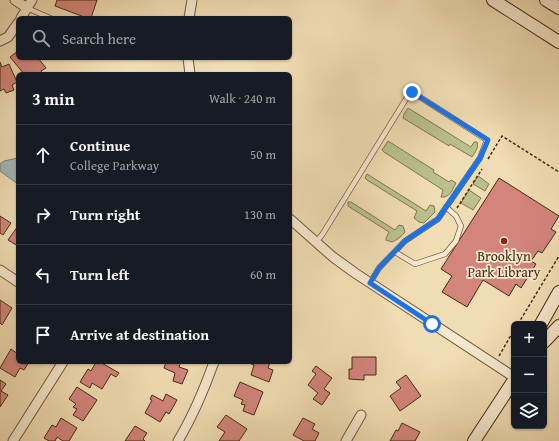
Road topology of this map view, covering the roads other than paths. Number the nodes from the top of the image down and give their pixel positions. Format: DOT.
graph roads {
  1 [pos="15,0"];
  2 [pos="192,0"];
  3 [pos="493,0"];
  4 [pos="508,0"];
  5 [pos="546,0"];
  6 [pos="30,4"];
  7 [pos="559,8"];
  8 [pos="22,16"];
  9 [pos="47,16"];
  10 [pos="189,16"];
  11 [pos="16,26"];
  12 [pos="559,33"];
  13 [pos="0,41"];
  14 [pos="559,42"];
  15 [pos="188,60"];
  16 [pos="190,72"];
  17 [pos="446,207"];
  18 [pos="292,221"];
  19 [pos="316,242"];
  20 [pos="395,252"];
  21 [pos="0,270"];
  22 [pos="16,281"];
  23 [pos="370,283"];
  24 [pos="559,292"];
  25 [pos="543,321"];
  26 [pos="559,326"];
  27 [pos="547,339"];
  28 [pos="62,364"];
  29 [pos="213,364"];
  30 [pos="511,375"];
  31 [pos="511,385"];
  32 [pos="361,416"];
  33 [pos="13,441"];
  34 [pos="178,441"];
  35 [pos="346,441"];
  36 [pos="474,441"];
  1 -- 6 [label="street"];
  2 -- 10 [label="street"];
  3 -- 14 [label="main road"];
  4 -- 12 [label="main road"];
  5 -- 7 [label="main road"];
  6 -- 8 [label="street"];
  6 -- 9 [label="lane"];
  11 -- 13 [label="street"];
  15 -- 16 [label="street"];
  17 -- 19 [label="lane"];
  17 -- 20 [label="lane"];
  17 -- 20 [label="lane"];
  18 -- 19 [label="street"];
  19 -- 23 [label="street"];
  20 -- 23 [label="lane"];
  21 -- 22 [label="street"];
  23 -- 30 [label="street"];
  24 -- 25 [label="main road"];
  26 -- 27 [label="main road"];
  28 -- 33 [label="street"];
  29 -- 34 [label="street"];
  31 -- 36 [label="main road"];
  32 -- 35 [label="street"];
}
